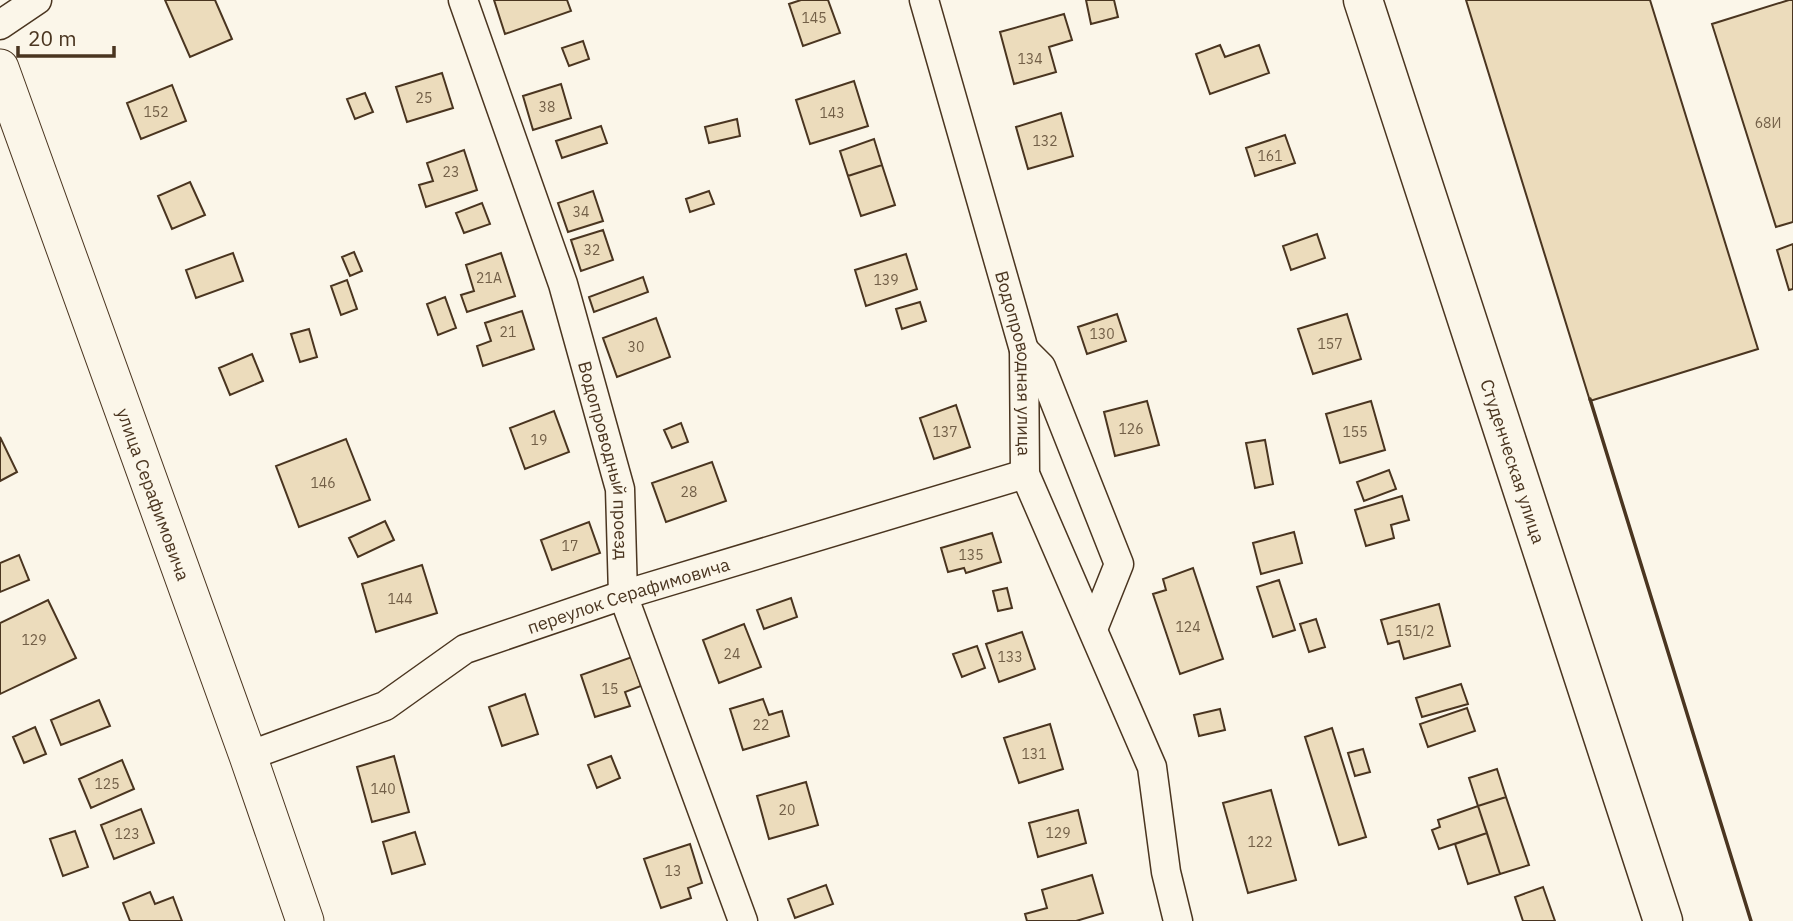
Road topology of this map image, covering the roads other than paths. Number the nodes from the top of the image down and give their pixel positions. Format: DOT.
graph roads {
  1 [pos="37,0"];
  2 [pos="463,0"];
  3 [pos="923,0"];
  4 [pos="1363,0"];
  5 [pos="0,25"];
  6 [pos="0,68"];
  7 [pos="1024,350"];
  8 [pos="1025,474"];
  9 [pos="623,595"];
  10 [pos="1093,629"];
  11 [pos="248,756"];
  12 [pos="305,921"];
  13 [pos="743,921"];
  14 [pos="1178,921"];
  15 [pos="1662,921"];
  1 -- 5 [label="street"];
  2 -- 9 [label="street, Водопроводный проезд"];
  3 -- 7 [label="street, Водопроводная улица"];
  4 -- 15 [label="main road, Студенческая улица"];
  6 -- 11 [label="street, улица Серафимовича"];
  7 -- 8 [label="street, Водопроводная улица"];
  7 -- 10 [label="street"];
  8 -- 9 [label="street, переулок Серафимовича"];
  8 -- 10 [label="street, Водопроводная улица"];
  9 -- 11 [label="street, переулок Серафимовича"];
  9 -- 13 [label="street, Водопроводный проезд"];
  10 -- 14 [label="street, Водопроводная улица"];
  11 -- 12 [label="street, улица Серафимовича"];
}
